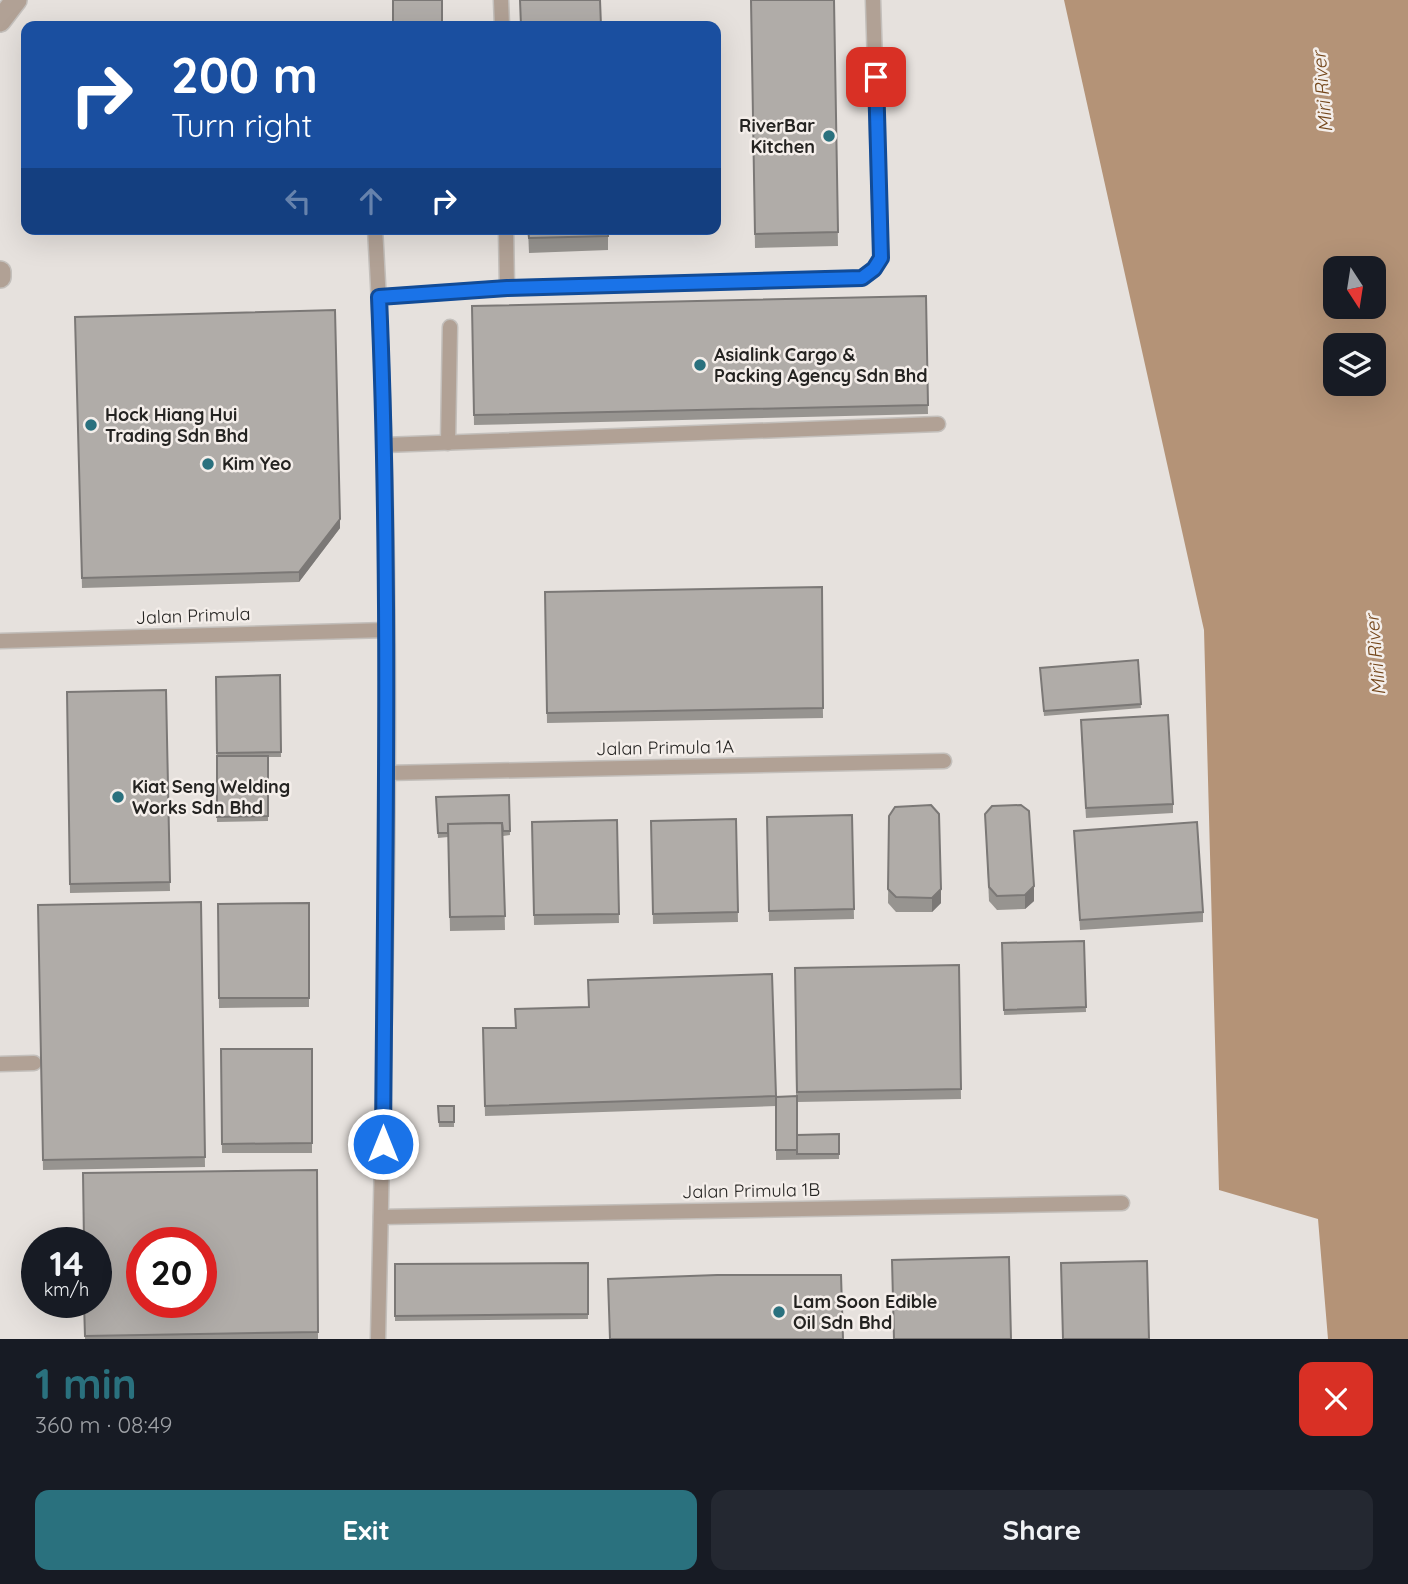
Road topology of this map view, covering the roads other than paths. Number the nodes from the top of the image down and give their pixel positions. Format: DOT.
graph roads {
  1 [pos="16,0"];
  2 [pos="501,0"];
  3 [pos="873,0"];
  4 [pos="0,21"];
  5 [pos="502,21"];
  6 [pos="375,235"];
  7 [pos="506,235"];
  8 [pos="0,272"];
  9 [pos="0,278"];
  10 [pos="507,288"];
  11 [pos="379,297"];
  12 [pos="450,327"];
  13 [pos="938,424"];
  14 [pos="448,443"];
  15 [pos="384,445"];
  16 [pos="386,630"];
  17 [pos="0,640"];
  18 [pos="944,761"];
  19 [pos="387,773"];
  20 [pos="34,1063"];
  21 [pos="0,1064"];
  22 [pos="1122,1203"];
  23 [pos="381,1217"];
  24 [pos="378,1339"];
  1 -- 4 [label="street"];
  2 -- 5 [label="lane"];
  3 -- 10 [label="lane"];
  6 -- 11 [label="lane"];
  7 -- 10 [label="lane"];
  8 -- 9 [label="street"];
  10 -- 11 [label="lane"];
  11 -- 15 [label="lane"];
  12 -- 14 [label="lane"];
  13 -- 14 [label="lane"];
  14 -- 15 [label="lane"];
  15 -- 16 [label="lane"];
  16 -- 17 [label="lane, Jalan Primula"];
  16 -- 19 [label="lane"];
  18 -- 19 [label="lane, Jalan Primula 1A"];
  19 -- 23 [label="lane"];
  20 -- 21 [label="lane"];
  22 -- 23 [label="lane, Jalan Primula 1B"];
  23 -- 24 [label="lane"];
}
